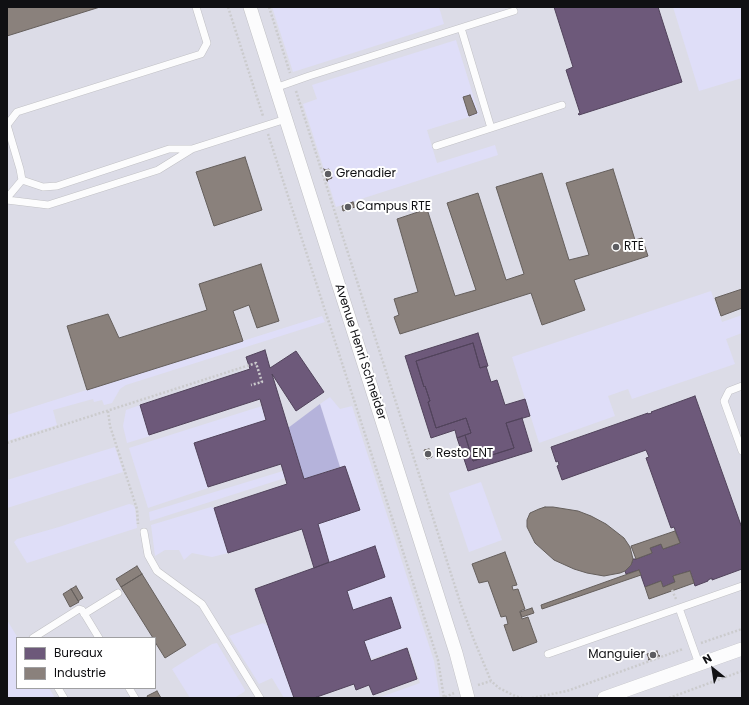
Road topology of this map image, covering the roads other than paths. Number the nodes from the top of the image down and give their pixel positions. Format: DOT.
graph roads {
  1 [pos="196,7"];
  2 [pos="250,7"];
  3 [pos="514,11"];
  4 [pos="461,28"];
  5 [pos="275,88"];
  6 [pos="562,105"];
  7 [pos="286,120"];
  8 [pos="491,128"];
  9 [pos="436,146"];
  10 [pos="192,149"];
  11 [pos="22,180"];
  12 [pos="7,199"];
  13 [pos="742,386"];
  14 [pos="742,451"];
  15 [pos="141,529"];
  16 [pos="742,586"];
  17 [pos="118,593"];
  18 [pos="679,608"];
  19 [pos="84,614"];
  20 [pos="35,637"];
  21 [pos="96,637"];
  22 [pos="742,650"];
  23 [pos="548,654"];
  24 [pos="699,664"];
  25 [pos="59,689"];
  26 [pos="130,689"];
  27 [pos="64,698"];
  28 [pos="136,698"];
  29 [pos="260,698"];
  30 [pos="468,698"];
  31 [pos="604,698"];
  1 -- 11 [label="lane"];
  2 -- 5 [label="street, Avenue Henri Schneider"];
  3 -- 4 [label="lane"];
  4 -- 5 [label="lane"];
  4 -- 8 [label="lane"];
  5 -- 7 [label="street, Avenue Henri Schneider"];
  6 -- 8 [label="lane"];
  7 -- 10 [label="lane"];
  7 -- 30 [label="street, Avenue Henri Schneider"];
  8 -- 9 [label="lane"];
  10 -- 11 [label="lane"];
  10 -- 12 [label="lane"];
  11 -- 12 [label="lane"];
  13 -- 14 [label="lane"];
  15 -- 29 [label="lane"];
  16 -- 18 [label="lane"];
  17 -- 19 [label="lane"];
  18 -- 23 [label="lane"];
  18 -- 24 [label="lane"];
  19 -- 20 [label="lane"];
  19 -- 21 [label="lane"];
  22 -- 24 [label="street"];
  24 -- 31 [label="street"];
  25 -- 27 [label="lane"];
  26 -- 28 [label="lane"];
}
